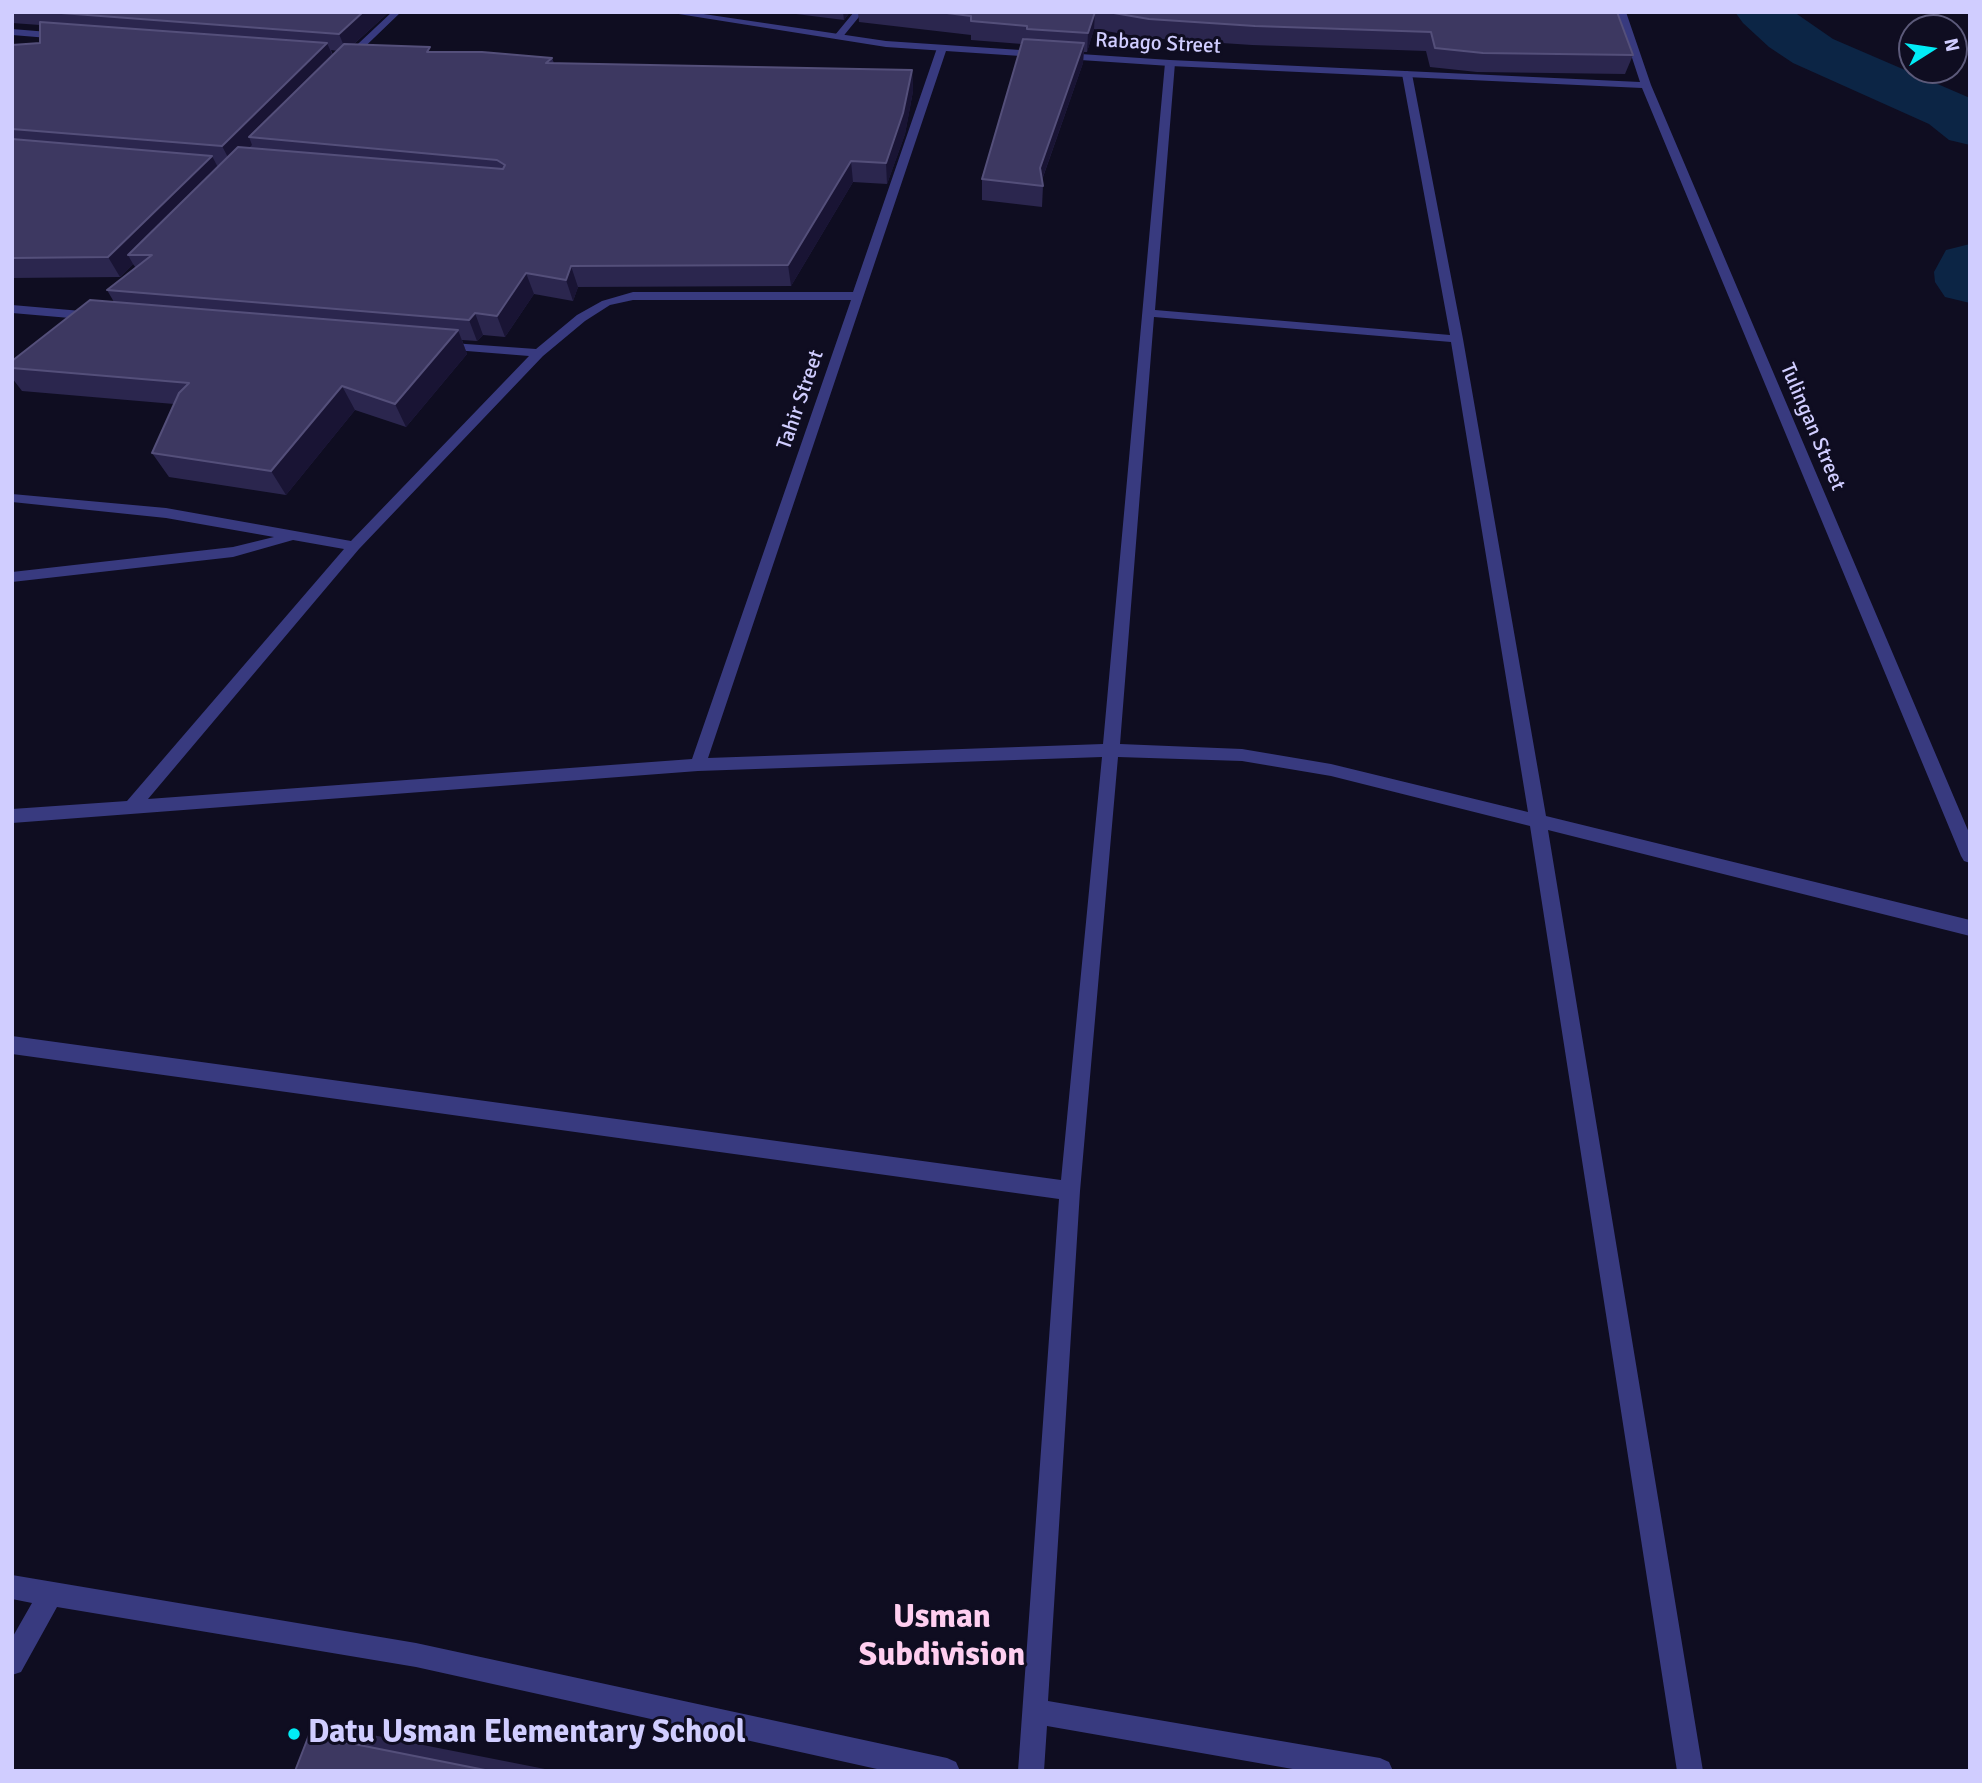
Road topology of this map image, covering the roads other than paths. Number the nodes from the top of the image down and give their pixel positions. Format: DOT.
graph roads {
  1 [pos="397,12"];
  2 [pos="670,12"];
  3 [pos="859,12"];
  4 [pos="1621,12"];
  5 [pos="12,32"];
  6 [pos="66,36"];
  7 [pos="838,37"];
  8 [pos="942,48"];
  9 [pos="337,61"];
  10 [pos="1170,63"];
  11 [pos="1407,74"];
  12 [pos="1646,85"];
  13 [pos="858,296"];
  14 [pos="12,309"];
  15 [pos="103,312"];
  16 [pos="1148,313"];
  17 [pos="1457,339"];
  18 [pos="431,344"];
  19 [pos="540,353"];
  20 [pos="12,498"];
  21 [pos="293,534"];
  22 [pos="354,546"];
  23 [pos="12,577"];
  24 [pos="1111,750"];
  25 [pos="698,765"];
  26 [pos="133,805"];
  27 [pos="12,816"];
  28 [pos="1538,821"];
  29 [pos="1970,856"];
  30 [pos="1970,928"];
  31 [pos="12,1045"];
  32 [pos="1070,1191"];
  33 [pos="12,1587"];
  34 [pos="51,1593"];
  35 [pos="12,1663"];
  36 [pos="1035,1712"];
  37 [pos="947,1771"];
  38 [pos="1031,1771"];
  39 [pos="1380,1771"];
  40 [pos="1690,1771"];
  1 -- 9 [label="street"];
  2 -- 7 [label="street, Rabago Street"];
  3 -- 7 [label="street"];
  4 -- 12 [label="street, Tulingan Street"];
  5 -- 6 [label="street"];
  7 -- 8 [label="street, Rabago Street"];
  8 -- 10 [label="street, Rabago Street"];
  8 -- 13 [label="street, Tahir Street"];
  10 -- 11 [label="street, Rabago Street"];
  10 -- 16 [label="street"];
  11 -- 12 [label="street, Rabago Street"];
  11 -- 17 [label="street"];
  12 -- 29 [label="street, Tulingan Street"];
  13 -- 19 [label="street"];
  13 -- 25 [label="street, Tahir Street"];
  14 -- 15 [label="street"];
  16 -- 17 [label="street"];
  16 -- 24 [label="street"];
  17 -- 28 [label="street"];
  18 -- 19 [label="street"];
  19 -- 22 [label="street"];
  20 -- 21 [label="street"];
  21 -- 22 [label="street"];
  21 -- 23 [label="street"];
  22 -- 26 [label="street"];
  24 -- 25 [label="street"];
  24 -- 28 [label="street"];
  24 -- 32 [label="street"];
  25 -- 26 [label="street"];
  26 -- 27 [label="street"];
  28 -- 30 [label="street"];
  28 -- 40 [label="street"];
  31 -- 32 [label="street"];
  32 -- 36 [label="street"];
  33 -- 34 [label="street"];
  34 -- 35 [label="street"];
  34 -- 37 [label="street"];
  36 -- 38 [label="street"];
  36 -- 39 [label="street"];
}
